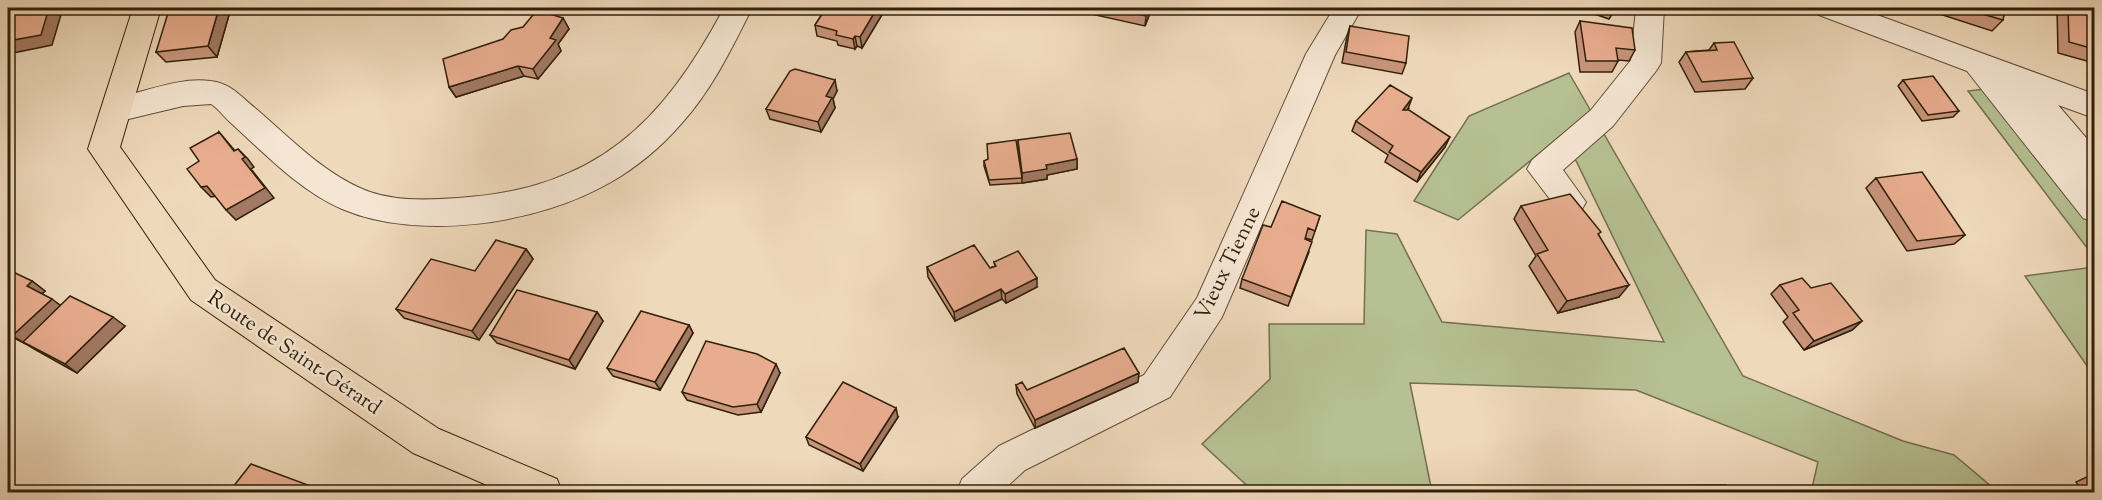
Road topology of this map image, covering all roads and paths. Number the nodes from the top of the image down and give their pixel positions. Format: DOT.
graph roads {
  1 [pos="147,8"];
  2 [pos="738,8"];
  3 [pos="1348,8"];
  4 [pos="1650,8"];
  5 [pos="1829,8"];
  6 [pos="1977,64"];
  7 [pos="2018,79"];
  8 [pos="2094,106"];
  9 [pos="116,110"];
  10 [pos="2094,168"];
  11 [pos="1570,202"];
  12 [pos="2094,209"];
  13 [pos="544,492"];
  14 [pos="975,492"];
  1 -- 9 [label="main road, Route de Saint-Gérard"];
  2 -- 9 [label="street"];
  3 -- 14 [label="street, Vieux Tienne"];
  4 -- 11 [label="street"];
  5 -- 6 [label="street"];
  6 -- 7 [label="street"];
  6 -- 12 [label="street"];
  7 -- 8 [label="street"];
  7 -- 10 [label="street"];
  9 -- 13 [label="main road, Route de Saint-Gérard"];
}
